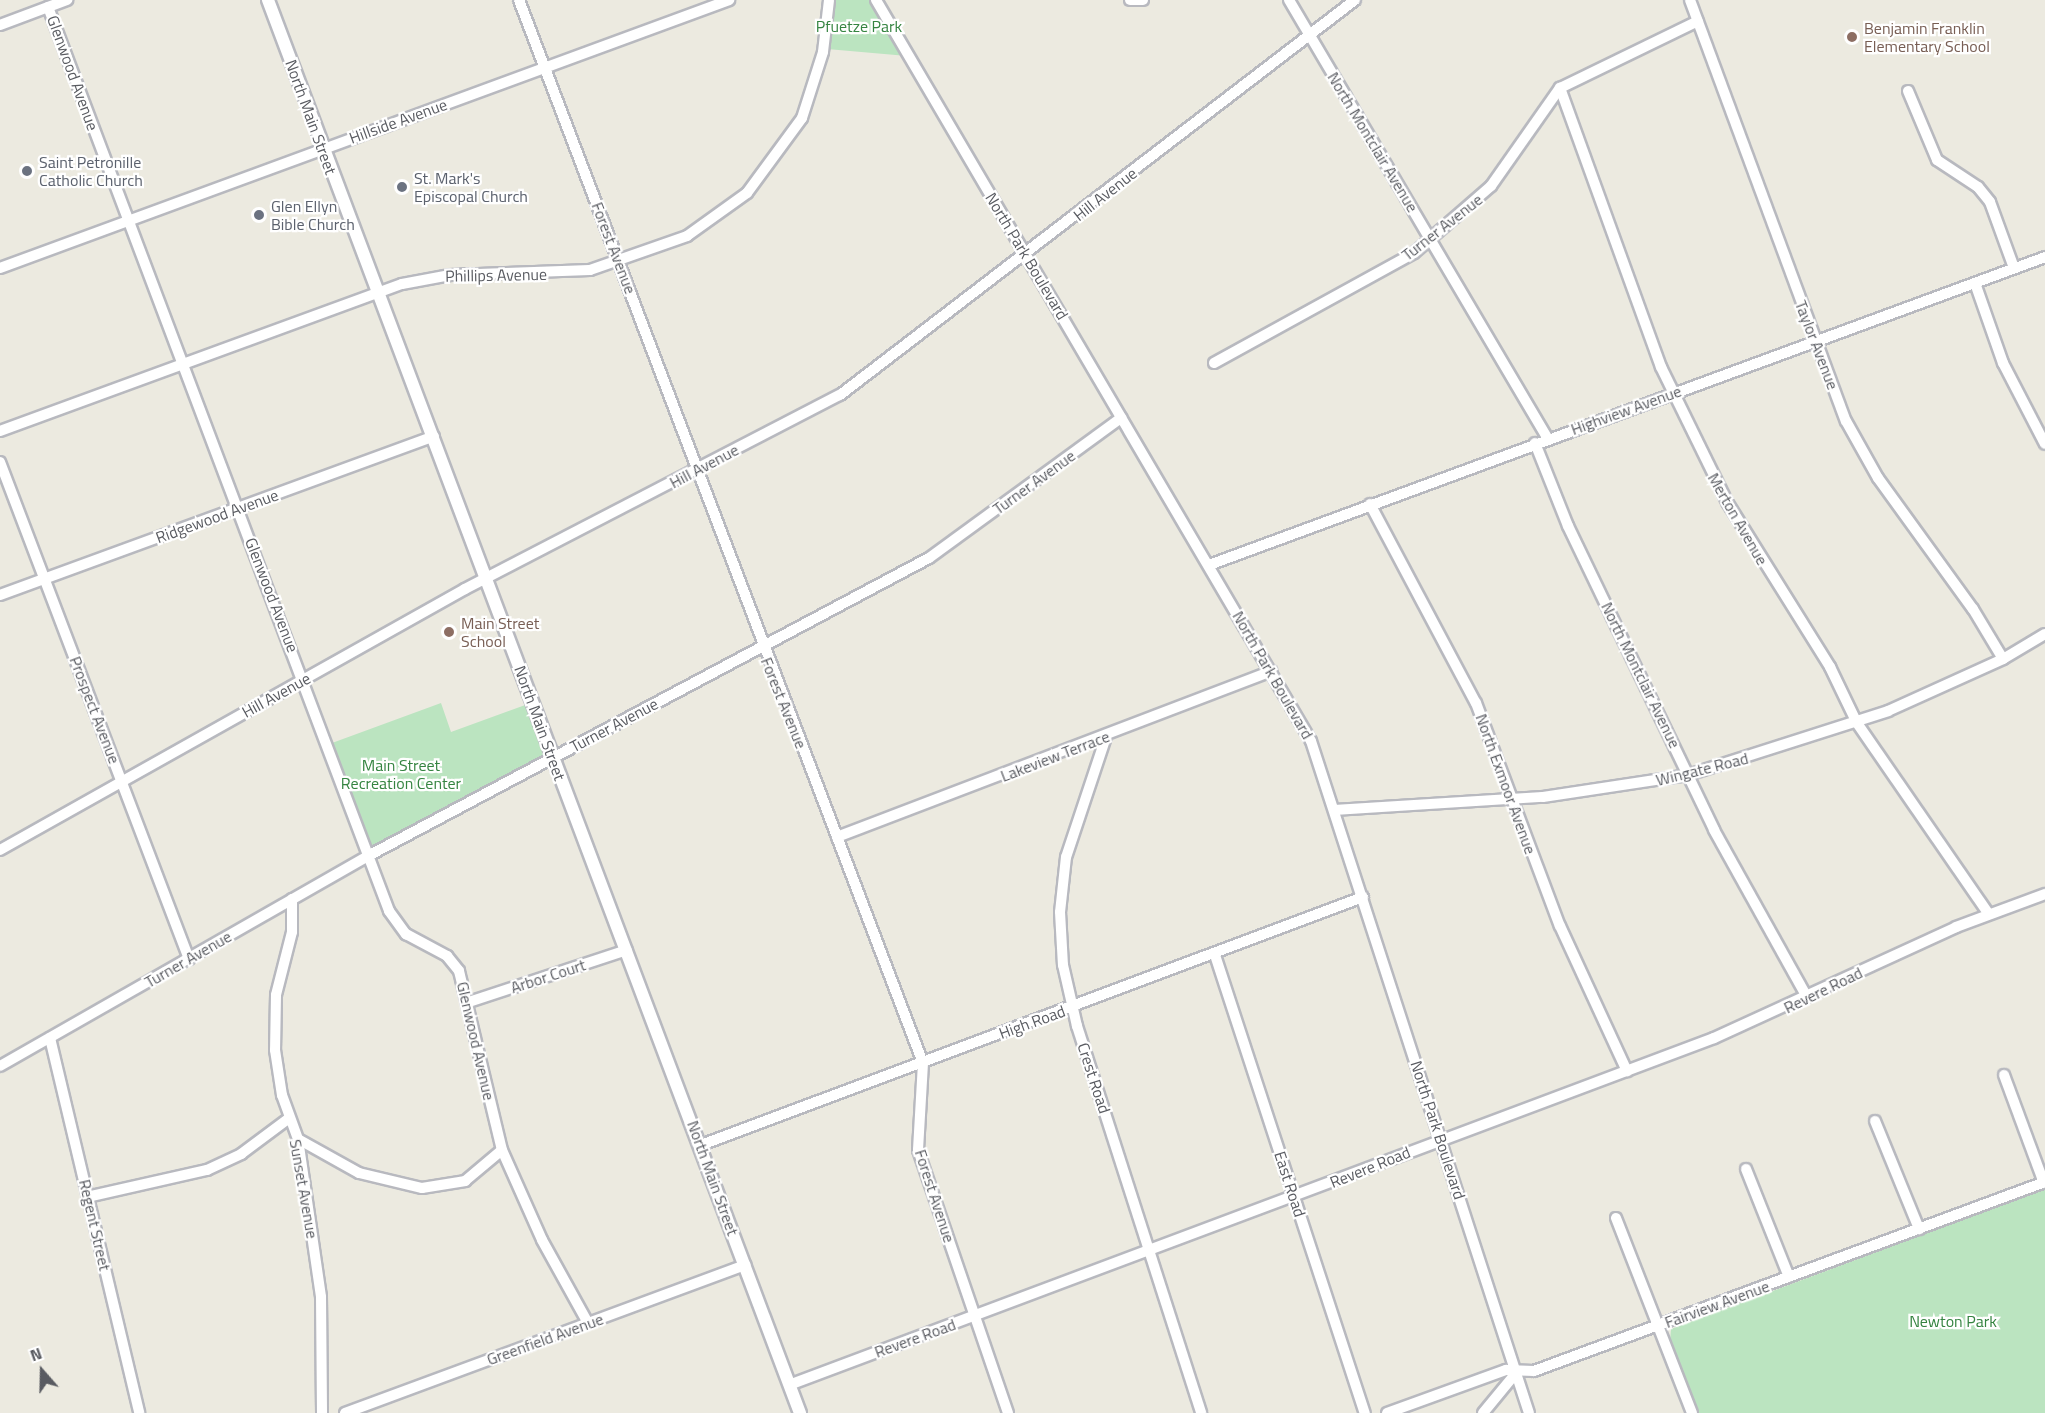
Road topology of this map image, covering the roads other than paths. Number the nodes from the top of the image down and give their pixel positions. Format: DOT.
graph roads {
  1 [pos="67,0"];
  2 [pos="268,0"];
  3 [pos="519,0"];
  4 [pos="729,0"];
  5 [pos="829,0"];
  6 [pos="876,0"];
  7 [pos="1130,0"];
  8 [pos="1143,0"];
  9 [pos="1289,0"];
  10 [pos="1355,0"];
  11 [pos="1694,1"];
  12 [pos="48,7"];
  13 [pos="1698,21"];
  14 [pos="0,25"];
  15 [pos="1310,35"];
  16 [pos="545,67"];
  17 [pos="1560,88"];
  18 [pos="1908,91"];
  19 [pos="322,149"];
  20 [pos="127,221"];
  21 [pos="1430,239"];
  22 [pos="1025,254"];
  23 [pos="2045,257"];
  24 [pos="620,264"];
  25 [pos="0,268"];
  26 [pos="2014,268"];
  27 [pos="1975,283"];
  28 [pos="380,292"];
  29 [pos="1815,342"];
  30 [pos="184,363"];
  31 [pos="1214,363"];
  32 [pos="1672,392"];
  33 [pos="1121,418"];
  34 [pos="0,431"];
  35 [pos="434,436"];
  36 [pos="1548,439"];
  37 [pos="1535,444"];
  38 [pos="2045,444"];
  39 [pos="0,462"];
  40 [pos="698,470"];
  41 [pos="1370,504"];
  42 [pos="238,508"];
  43 [pos="1209,565"];
  44 [pos="45,579"];
  45 [pos="487,579"];
  46 [pos="0,595"];
  47 [pos="2045,634"];
  48 [pos="762,646"];
  49 [pos="2003,659"];
  50 [pos="1271,671"];
  51 [pos="304,679"];
  52 [pos="1857,723"];
  53 [pos="1106,737"];
  54 [pos="552,757"];
  55 [pos="1688,775"];
  56 [pos="122,781"];
  57 [pos="1514,799"];
  58 [pos="1334,810"];
  59 [pos="837,837"];
  60 [pos="0,850"];
  61 [pos="368,856"];
  62 [pos="2045,894"];
  63 [pos="1363,897"];
  64 [pos="292,899"];
  65 [pos="1989,914"];
  66 [pos="627,950"];
  67 [pos="1215,955"];
  68 [pos="189,959"];
  69 [pos="1808,997"];
  70 [pos="469,1002"];
  71 [pos="1072,1008"];
  72 [pos="50,1038"];
  73 [pos="923,1063"];
  74 [pos="0,1066"];
  75 [pos="1627,1071"];
  76 [pos="2004,1075"];
  77 [pos="288,1119"];
  78 [pos="1875,1121"];
  79 [pos="298,1139"];
  80 [pos="1441,1139"];
  81 [pos="701,1145"];
  82 [pos="502,1150"];
  83 [pos="1746,1169"];
  84 [pos="2045,1182"];
  85 [pos="87,1197"];
  86 [pos="1294,1197"];
  87 [pos="1616,1218"];
  88 [pos="1919,1229"];
  89 [pos="1149,1251"];
  90 [pos="745,1265"];
  91 [pos="1789,1277"];
  92 [pos="975,1316"];
  93 [pos="588,1323"];
  94 [pos="1658,1325"];
  95 [pos="1516,1373"];
  96 [pos="789,1385"];
  97 [pos="140,1413"];
  98 [pos="322,1413"];
  99 [pos="345,1413"];
  100 [pos="800,1413"];
  101 [pos="1008,1413"];
  102 [pos="1201,1413"];
  103 [pos="1365,1413"];
  104 [pos="1387,1413"];
  105 [pos="1483,1413"];
  106 [pos="1529,1413"];
  107 [pos="1692,1413"];
  1 -- 12 [label="street"];
  2 -- 19 [label="street, North Main Street"];
  3 -- 16 [label="street, Forest Avenue"];
  4 -- 16 [label="street, Hillside Avenue"];
  5 -- 24 [label="street, Phillips Avenue"];
  6 -- 22 [label="street, North Park Boulevard"];
  7 -- 8 [label="street"];
  9 -- 15 [label="street, North Montclair Avenue"];
  10 -- 15 [label="street, Hill Avenue"];
  11 -- 13 [label="street, Taylor Avenue"];
  12 -- 14 [label="street"];
  12 -- 20 [label="street, Glenwood Avenue"];
  13 -- 17 [label="street, Turner Avenue"];
  13 -- 29 [label="street, Taylor Avenue"];
  15 -- 21 [label="street, North Montclair Avenue"];
  15 -- 22 [label="street, Hill Avenue"];
  16 -- 19 [label="street, Hillside Avenue"];
  16 -- 24 [label="street, Forest Avenue"];
  17 -- 21 [label="street, Turner Avenue"];
  17 -- 32 [label="street, Merton Avenue"];
  18 -- 26 [label="street"];
  19 -- 20 [label="street, Hillside Avenue"];
  19 -- 28 [label="street, North Main Street"];
  20 -- 25 [label="street, Hillside Avenue"];
  20 -- 30 [label="street, Glenwood Avenue"];
  21 -- 31 [label="street, Turner Avenue"];
  21 -- 36 [label="street, North Montclair Avenue"];
  22 -- 33 [label="street, North Park Boulevard"];
  22 -- 40 [label="street, Hill Avenue"];
  23 -- 26 [label="street, Highview Avenue"];
  24 -- 28 [label="street, Phillips Avenue"];
  24 -- 40 [label="street, Forest Avenue"];
  26 -- 27 [label="street, Highview Avenue"];
  27 -- 29 [label="street, Highview Avenue"];
  27 -- 38 [label="street"];
  28 -- 30 [label="street, Phillips Avenue"];
  28 -- 35 [label="street, North Main Street"];
  29 -- 32 [label="street, Highview Avenue"];
  29 -- 49 [label="street, Taylor Avenue"];
  30 -- 34 [label="street, Phillips Avenue"];
  30 -- 42 [label="street, Glenwood Avenue"];
  32 -- 36 [label="street, Highview Avenue"];
  32 -- 52 [label="street, Merton Avenue"];
  33 -- 43 [label="street, North Park Boulevard"];
  33 -- 48 [label="street, Turner Avenue"];
  35 -- 42 [label="street, Ridgewood Avenue"];
  35 -- 45 [label="street, North Main Street"];
  36 -- 37 [label="street, Highview Avenue"];
  37 -- 41 [label="street, Highview Avenue"];
  37 -- 55 [label="street, North Montclair Avenue"];
  39 -- 44 [label="street, Prospect Avenue"];
  40 -- 45 [label="street, Hill Avenue"];
  40 -- 48 [label="street, Forest Avenue"];
  41 -- 43 [label="street, Highview Avenue"];
  41 -- 57 [label="street, North Exmoor Avenue"];
  42 -- 44 [label="street, Ridgewood Avenue"];
  42 -- 51 [label="street, Glenwood Avenue"];
  43 -- 50 [label="street, North Park Boulevard"];
  44 -- 46 [label="street, Ridgewood Avenue"];
  44 -- 56 [label="street, Prospect Avenue"];
  45 -- 51 [label="street, Hill Avenue"];
  45 -- 54 [label="street, North Main Street"];
  47 -- 49 [label="street, Wingate Road"];
  48 -- 54 [label="street, Turner Avenue"];
  48 -- 59 [label="street, Forest Avenue"];
  49 -- 52 [label="street, Wingate Road"];
  50 -- 53 [label="street, Lakeview Terrace"];
  50 -- 58 [label="street, North Park Boulevard"];
  51 -- 56 [label="street, Hill Avenue"];
  51 -- 61 [label="street, Glenwood Avenue"];
  52 -- 55 [label="street, Wingate Road"];
  52 -- 65 [label="street, Merton Avenue"];
  53 -- 59 [label="street, Lakeview Terrace"];
  53 -- 71 [label="street, Crest Road"];
  54 -- 61 [label="street, Turner Avenue"];
  54 -- 66 [label="street, North Main Street"];
  55 -- 57 [label="street, Wingate Road"];
  55 -- 69 [label="street, North Montclair Avenue"];
  56 -- 60 [label="street, Hill Avenue"];
  56 -- 68 [label="street, Prospect Avenue"];
  57 -- 58 [label="street, Wingate Road"];
  57 -- 75 [label="street, North Exmoor Avenue"];
  58 -- 63 [label="street, North Park Boulevard"];
  59 -- 73 [label="street, Forest Avenue"];
  61 -- 64 [label="street, Turner Avenue"];
  61 -- 70 [label="street, Glenwood Avenue"];
  62 -- 65 [label="street, Revere Road"];
  63 -- 67 [label="street, High Road"];
  63 -- 80 [label="street, North Park Boulevard"];
  64 -- 68 [label="street, Turner Avenue"];
  64 -- 77 [label="street, Sunset Avenue"];
  65 -- 69 [label="street, Revere Road"];
  66 -- 70 [label="street, Arbor Court"];
  66 -- 81 [label="street, North Main Street"];
  67 -- 71 [label="street, High Road"];
  67 -- 86 [label="street, East Road"];
  68 -- 72 [label="street, Turner Avenue"];
  69 -- 75 [label="street, Revere Road"];
  70 -- 82 [label="street, Glenwood Avenue"];
  71 -- 73 [label="street, High Road"];
  71 -- 89 [label="street, Crest Road"];
  72 -- 74 [label="street, Turner Avenue"];
  72 -- 85 [label="street, Regent Street"];
  73 -- 81 [label="street, High Road"];
  73 -- 92 [label="street, Forest Avenue"];
  75 -- 80 [label="street, Revere Road"];
  76 -- 84 [label="street"];
  77 -- 79 [label="street, Sunset Avenue"];
  77 -- 85 [label="street"];
  78 -- 88 [label="street"];
  79 -- 82 [label="street"];
  79 -- 98 [label="street, Sunset Avenue"];
  80 -- 86 [label="street, Revere Road"];
  80 -- 95 [label="street, North Park Boulevard"];
  81 -- 90 [label="street, North Main Street"];
  82 -- 93 [label="street, Glenwood Avenue"];
  83 -- 91 [label="street"];
  84 -- 88 [label="street, Fairview Avenue"];
  85 -- 97 [label="street, Regent Street"];
  86 -- 89 [label="street, Revere Road"];
  86 -- 103 [label="street, East Road"];
  87 -- 94 [label="street"];
  88 -- 91 [label="street, Fairview Avenue"];
  89 -- 92 [label="street, Revere Road"];
  89 -- 102 [label="street, Crest Road"];
  90 -- 93 [label="street, Greenfield Avenue"];
  90 -- 96 [label="street, North Main Street"];
  91 -- 94 [label="street, Fairview Avenue"];
  92 -- 96 [label="street, Revere Road"];
  92 -- 101 [label="street, Forest Avenue"];
  93 -- 99 [label="street, Greenfield Avenue"];
  94 -- 95 [label="street, Fairview Avenue"];
  94 -- 107 [label="street"];
  95 -- 104 [label="street, Fairview Avenue"];
  95 -- 105 [label="street"];
  95 -- 106 [label="street, North Park Boulevard"];
  96 -- 100 [label="street, North Main Street"];
}
